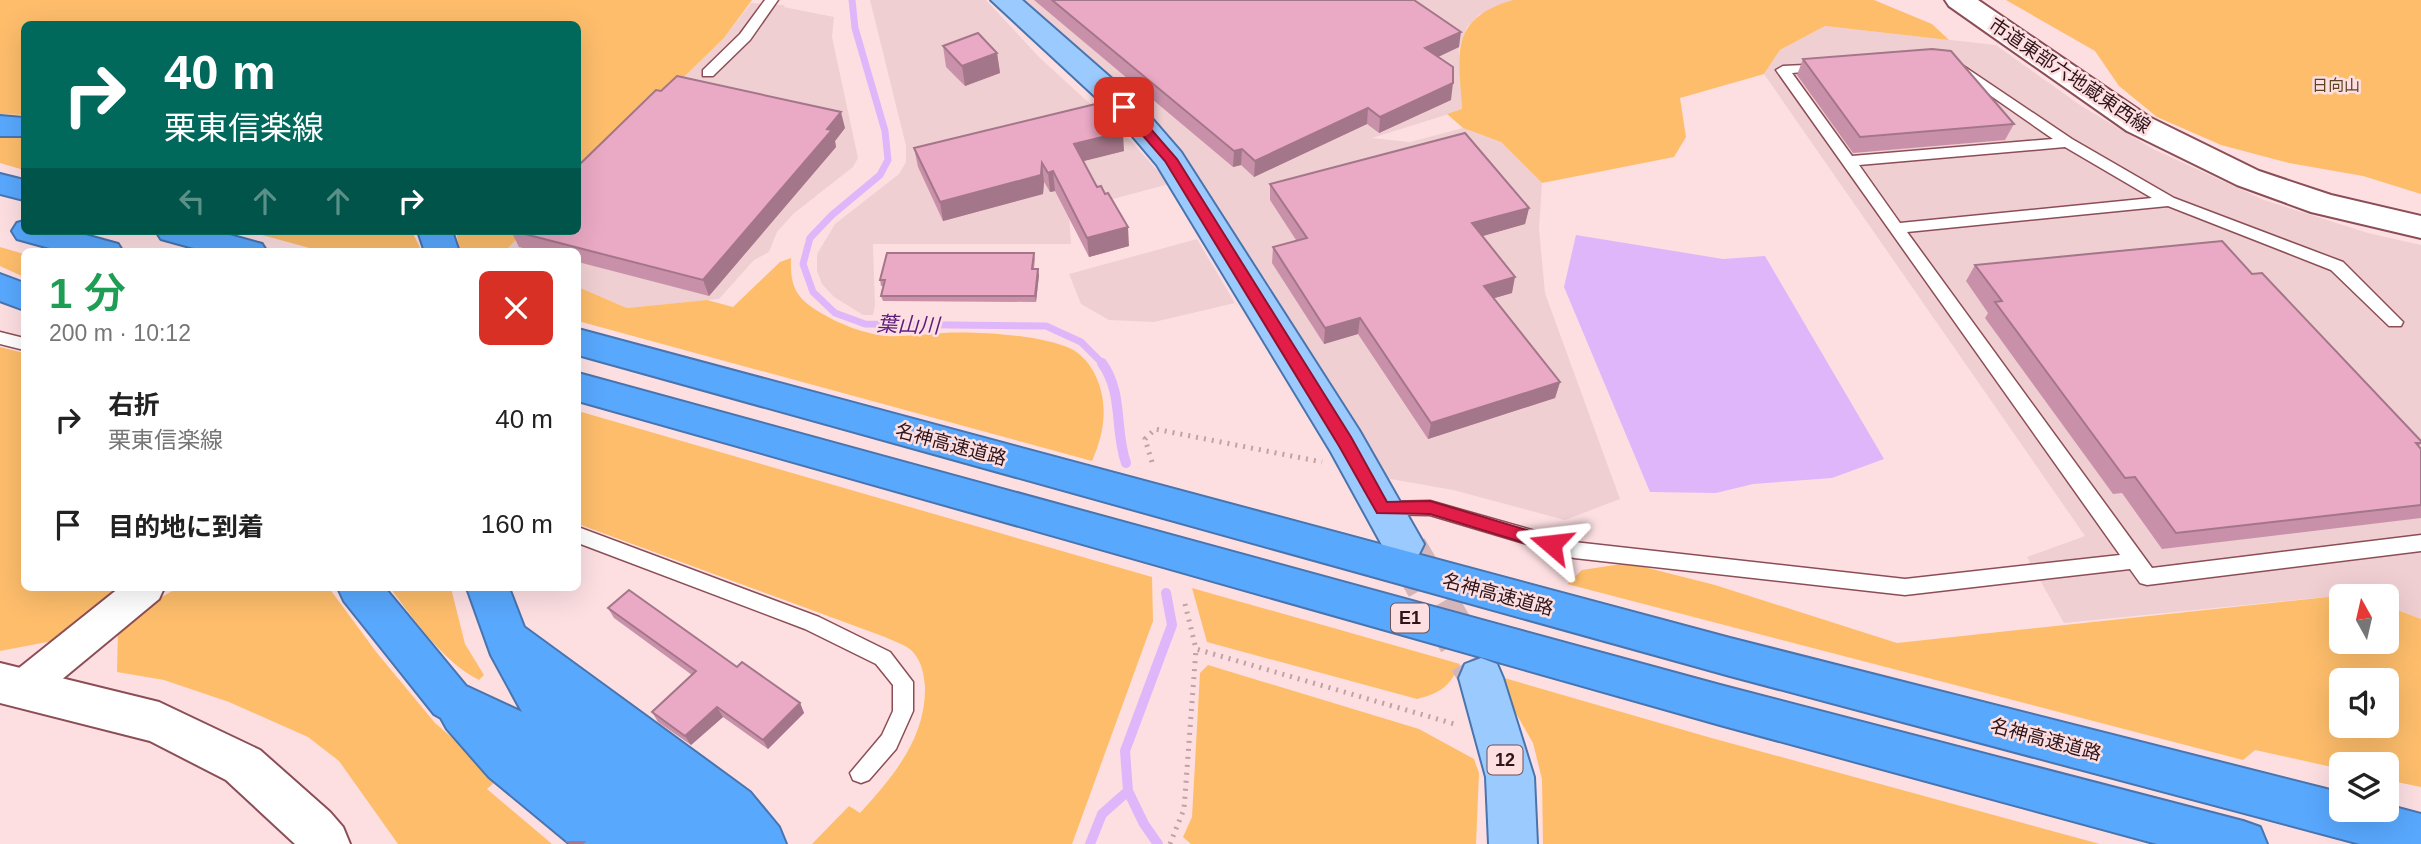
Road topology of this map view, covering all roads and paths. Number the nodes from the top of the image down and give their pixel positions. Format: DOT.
graph roads {
  1 [pos="772,0"];
  2 [pos="1005,0"];
  3 [pos="1959,0"];
  4 [pos="1934,60"];
  5 [pos="1835,66"];
  6 [pos="708,73"];
  7 [pos="0,126"];
  8 [pos="21,127"];
  9 [pos="2067,142"];
  10 [pos="1849,161"];
  11 [pos="0,184"];
  12 [pos="21,189"];
  13 [pos="2169,201"];
  14 [pos="0,223"];
  15 [pos="2421,227"];
  16 [pos="21,228"];
  17 [pos="1897,228"];
  18 [pos="45,235"];
  19 [pos="188,235"];
  20 [pos="92,248"];
  21 [pos="235,248"];
  22 [pos="0,286"];
  23 [pos="21,296"];
  24 [pos="2395,322"];
  25 [pos="0,338"];
  26 [pos="21,343"];
  27 [pos="581,343"];
  28 [pos="581,388"];
  29 [pos="1355,459"];
  30 [pos="1152,462"];
  31 [pos="1383,509"];
  32 [pos="581,536"];
  33 [pos="2421,543"];
  34 [pos="1403,544"];
  35 [pos="2135,561"];
  36 [pos="142,591"];
  37 [pos="361,591"];
  38 [pos="489,591"];
  39 [pos="1185,604"];
  40 [pos="508,638"];
  41 [pos="1196,649"];
  42 [pos="1481,678"];
  43 [pos="11,685"];
  44 [pos="450,700"];
  45 [pos="1499,737"];
  46 [pos="861,773"];
  47 [pos="2421,837"];
  48 [pos="326,844"];
  49 [pos="607,844"];
  50 [pos="660,844"];
  51 [pos="730,844"];
  52 [pos="762,844"];
  53 [pos="1170,844"];
  54 [pos="1513,844"];
  55 [pos="2243,844"];
  1 -- 6 [label="lane"];
  2 -- 29 [label="main road"];
  3 -- 15 [label="street, 市道東部六地蔵東西線"];
  4 -- 9 [label="lane"];
  5 -- 10 [label="lane"];
  7 -- 8 [label="highway"];
  9 -- 10 [label="lane"];
  9 -- 13 [label="lane"];
  10 -- 17 [label="lane"];
  11 -- 12 [label="highway"];
  13 -- 17 [label="lane"];
  13 -- 24 [label="lane"];
  14 -- 16 [label="highway"];
  17 -- 35 [label="lane"];
  18 -- 20 [label="highway"];
  19 -- 21 [label="highway"];
  22 -- 23 [label="highway"];
  25 -- 26 [label="lane"];
  27 -- 47 [label="highway, 名神高速道路 / E1"];
  28 -- 55 [label="highway, E1"];
  29 -- 30 [label="path"];
  29 -- 31 [label="main road"];
  31 -- 34 [label="main road"];
  31 -- 35 [label="lane"];
  32 -- 46 [label="lane"];
  33 -- 35 [label="lane"];
  36 -- 43 [label="street"];
  37 -- 44 [label="highway"];
  38 -- 40 [label="highway"];
  39 -- 41 [label="path"];
  40 -- 51 [label="highway"];
  40 -- 52 [label="highway"];
  41 -- 45 [label="path"];
  41 -- 53 [label="path"];
  42 -- 45 [label="main road, 12"];
  43 -- 48 [label="street"];
  44 -- 49 [label="highway"];
  44 -- 50 [label="highway"];
  45 -- 54 [label="main road, 12"];
}
